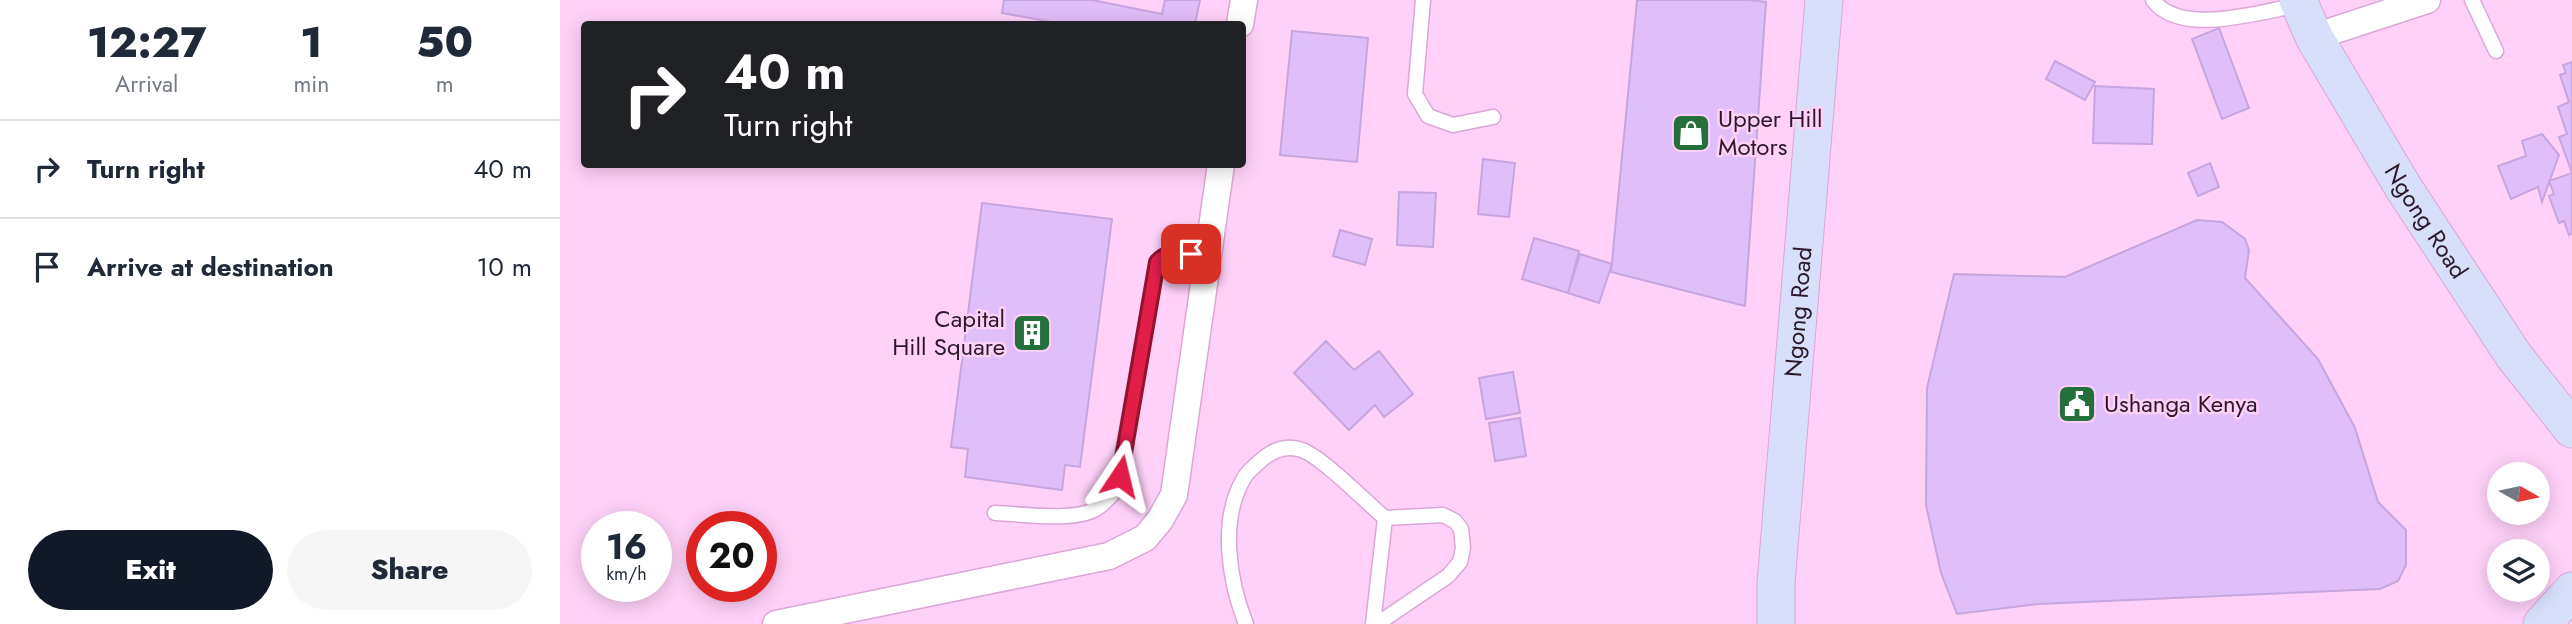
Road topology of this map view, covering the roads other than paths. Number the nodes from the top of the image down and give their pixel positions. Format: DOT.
graph roads {
  1 [pos="1244,0"];
  2 [pos="1423,0"];
  3 [pos="1824,0"];
  4 [pos="2152,0"];
  5 [pos="2427,0"];
  6 [pos="2472,0"];
  7 [pos="2304,14"];
  8 [pos="1240,21"];
  9 [pos="2496,51"];
  10 [pos="1493,117"];
  11 [pos="1220,168"];
  12 [pos="1208,257"];
  13 [pos="2572,429"];
  14 [pos="995,513"];
  15 [pos="1385,518"];
  16 [pos="1776,583"];
  17 [pos="2572,591"];
  18 [pos="2572,615"];
  19 [pos="776,624"];
  20 [pos="1246,624"];
  21 [pos="1375,624"];
  22 [pos="1776,624"];
  23 [pos="1806,624"];
  24 [pos="2542,624"];
  25 [pos="2561,624"];
  1 -- 8 [label="street"];
  2 -- 10 [label="lane"];
  3 -- 16 [label="main road, Ngong Road"];
  4 -- 7 [label="lane"];
  5 -- 7 [label="street"];
  6 -- 9 [label="lane"];
  7 -- 13 [label="main road, Ngong Road"];
  11 -- 12 [label="street"];
  12 -- 14 [label="lane"];
  12 -- 19 [label="street"];
  15 -- 20 [label="lane"];
  15 -- 21 [label="lane"];
  15 -- 21 [label="lane"];
  16 -- 22 [label="main road, Ngong Road"];
  16 -- 23 [label="main road"];
  17 -- 24 [label="main road"];
  18 -- 25 [label="main road"];
}
